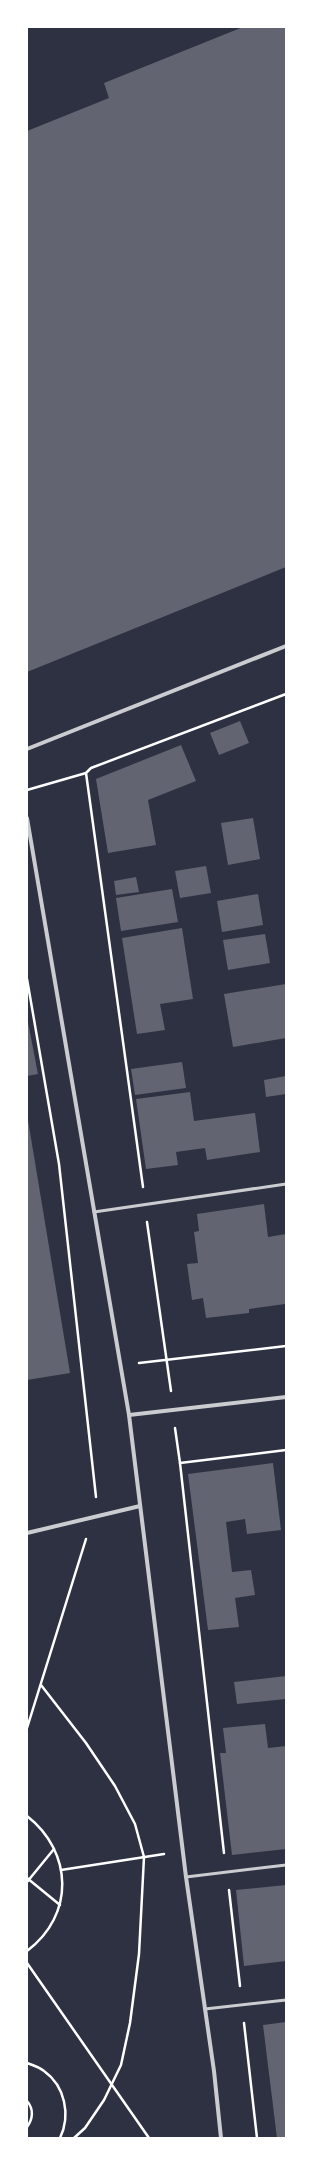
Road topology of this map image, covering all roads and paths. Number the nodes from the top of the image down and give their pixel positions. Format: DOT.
graph roads {
  1 [pos="286,646"];
  2 [pos="286,694"];
  3 [pos="27,749"];
  4 [pos="86,773"];
  5 [pos="27,790"];
  6 [pos="27,818"];
  7 [pos="27,979"];
  8 [pos="286,1184"];
  9 [pos="145,1204"];
  10 [pos="94,1212"];
  11 [pos="286,1346"];
  12 [pos="166,1360"];
  13 [pos="120,1364"];
  14 [pos="171,1396"];
  15 [pos="286,1397"];
  16 [pos="129,1415"];
  17 [pos="175,1426"];
  18 [pos="286,1450"];
  19 [pos="180,1463"];
  20 [pos="140,1506"];
  21 [pos="92,1517"];
  22 [pos="27,1533"];
  23 [pos="40,1684"];
  24 [pos="27,1728"];
  25 [pos="27,1816"];
  26 [pos="54,1848"];
  27 [pos="183,1850"];
  28 [pos="144,1857"];
  29 [pos="286,1865"];
  30 [pos="61,1870"];
  31 [pos="227,1872"];
  32 [pos="186,1877"];
  33 [pos="28,1880"];
  34 [pos="60,1905"];
  35 [pos="27,1951"];
  36 [pos="27,1963"];
  37 [pos="286,2000"];
  38 [pos="242,2005"];
  39 [pos="205,2009"];
  40 [pos="27,2063"];
  41 [pos="112,2084"];
  42 [pos="27,2101"];
  43 [pos="27,2127"];
  44 [pos="60,2138"];
  45 [pos="74,2138"];
  46 [pos="149,2138"];
  47 [pos="221,2138"];
  48 [pos="257,2138"];
  1 -- 3 [label="street"];
  2 -- 4 [label="path"];
  4 -- 5 [label="path"];
  4 -- 9 [label="path"];
  6 -- 10 [label="street"];
  7 -- 21 [label="path"];
  8 -- 9 [label="lane"];
  9 -- 10 [label="lane"];
  9 -- 12 [label="path"];
  10 -- 13 [label="street"];
  11 -- 12 [label="path"];
  12 -- 13 [label="path"];
  12 -- 14 [label="path"];
  13 -- 16 [label="street"];
  15 -- 16 [label="street"];
  16 -- 20 [label="street"];
  17 -- 19 [label="path"];
  18 -- 19 [label="path"];
  19 -- 31 [label="path"];
  20 -- 21 [label="street"];
  20 -- 27 [label="street"];
  21 -- 22 [label="street"];
  21 -- 23 [label="path"];
  23 -- 24 [label="path"];
  23 -- 28 [label="path"];
  25 -- 26 [label="path"];
  26 -- 30 [label="path"];
  26 -- 33 [label="path"];
  27 -- 28 [label="path"];
  27 -- 32 [label="street"];
  28 -- 30 [label="path"];
  28 -- 41 [label="path"];
  29 -- 31 [label="lane"];
  30 -- 34 [label="path"];
  31 -- 32 [label="lane"];
  31 -- 38 [label="path"];
  32 -- 39 [label="street"];
  33 -- 34 [label="path"];
  34 -- 35 [label="path"];
  36 -- 41 [label="path"];
  37 -- 38 [label="lane"];
  38 -- 39 [label="lane"];
  38 -- 48 [label="path"];
  39 -- 47 [label="street"];
  40 -- 44 [label="path"];
  41 -- 45 [label="path"];
  41 -- 46 [label="path"];
  42 -- 43 [label="path"];
}
